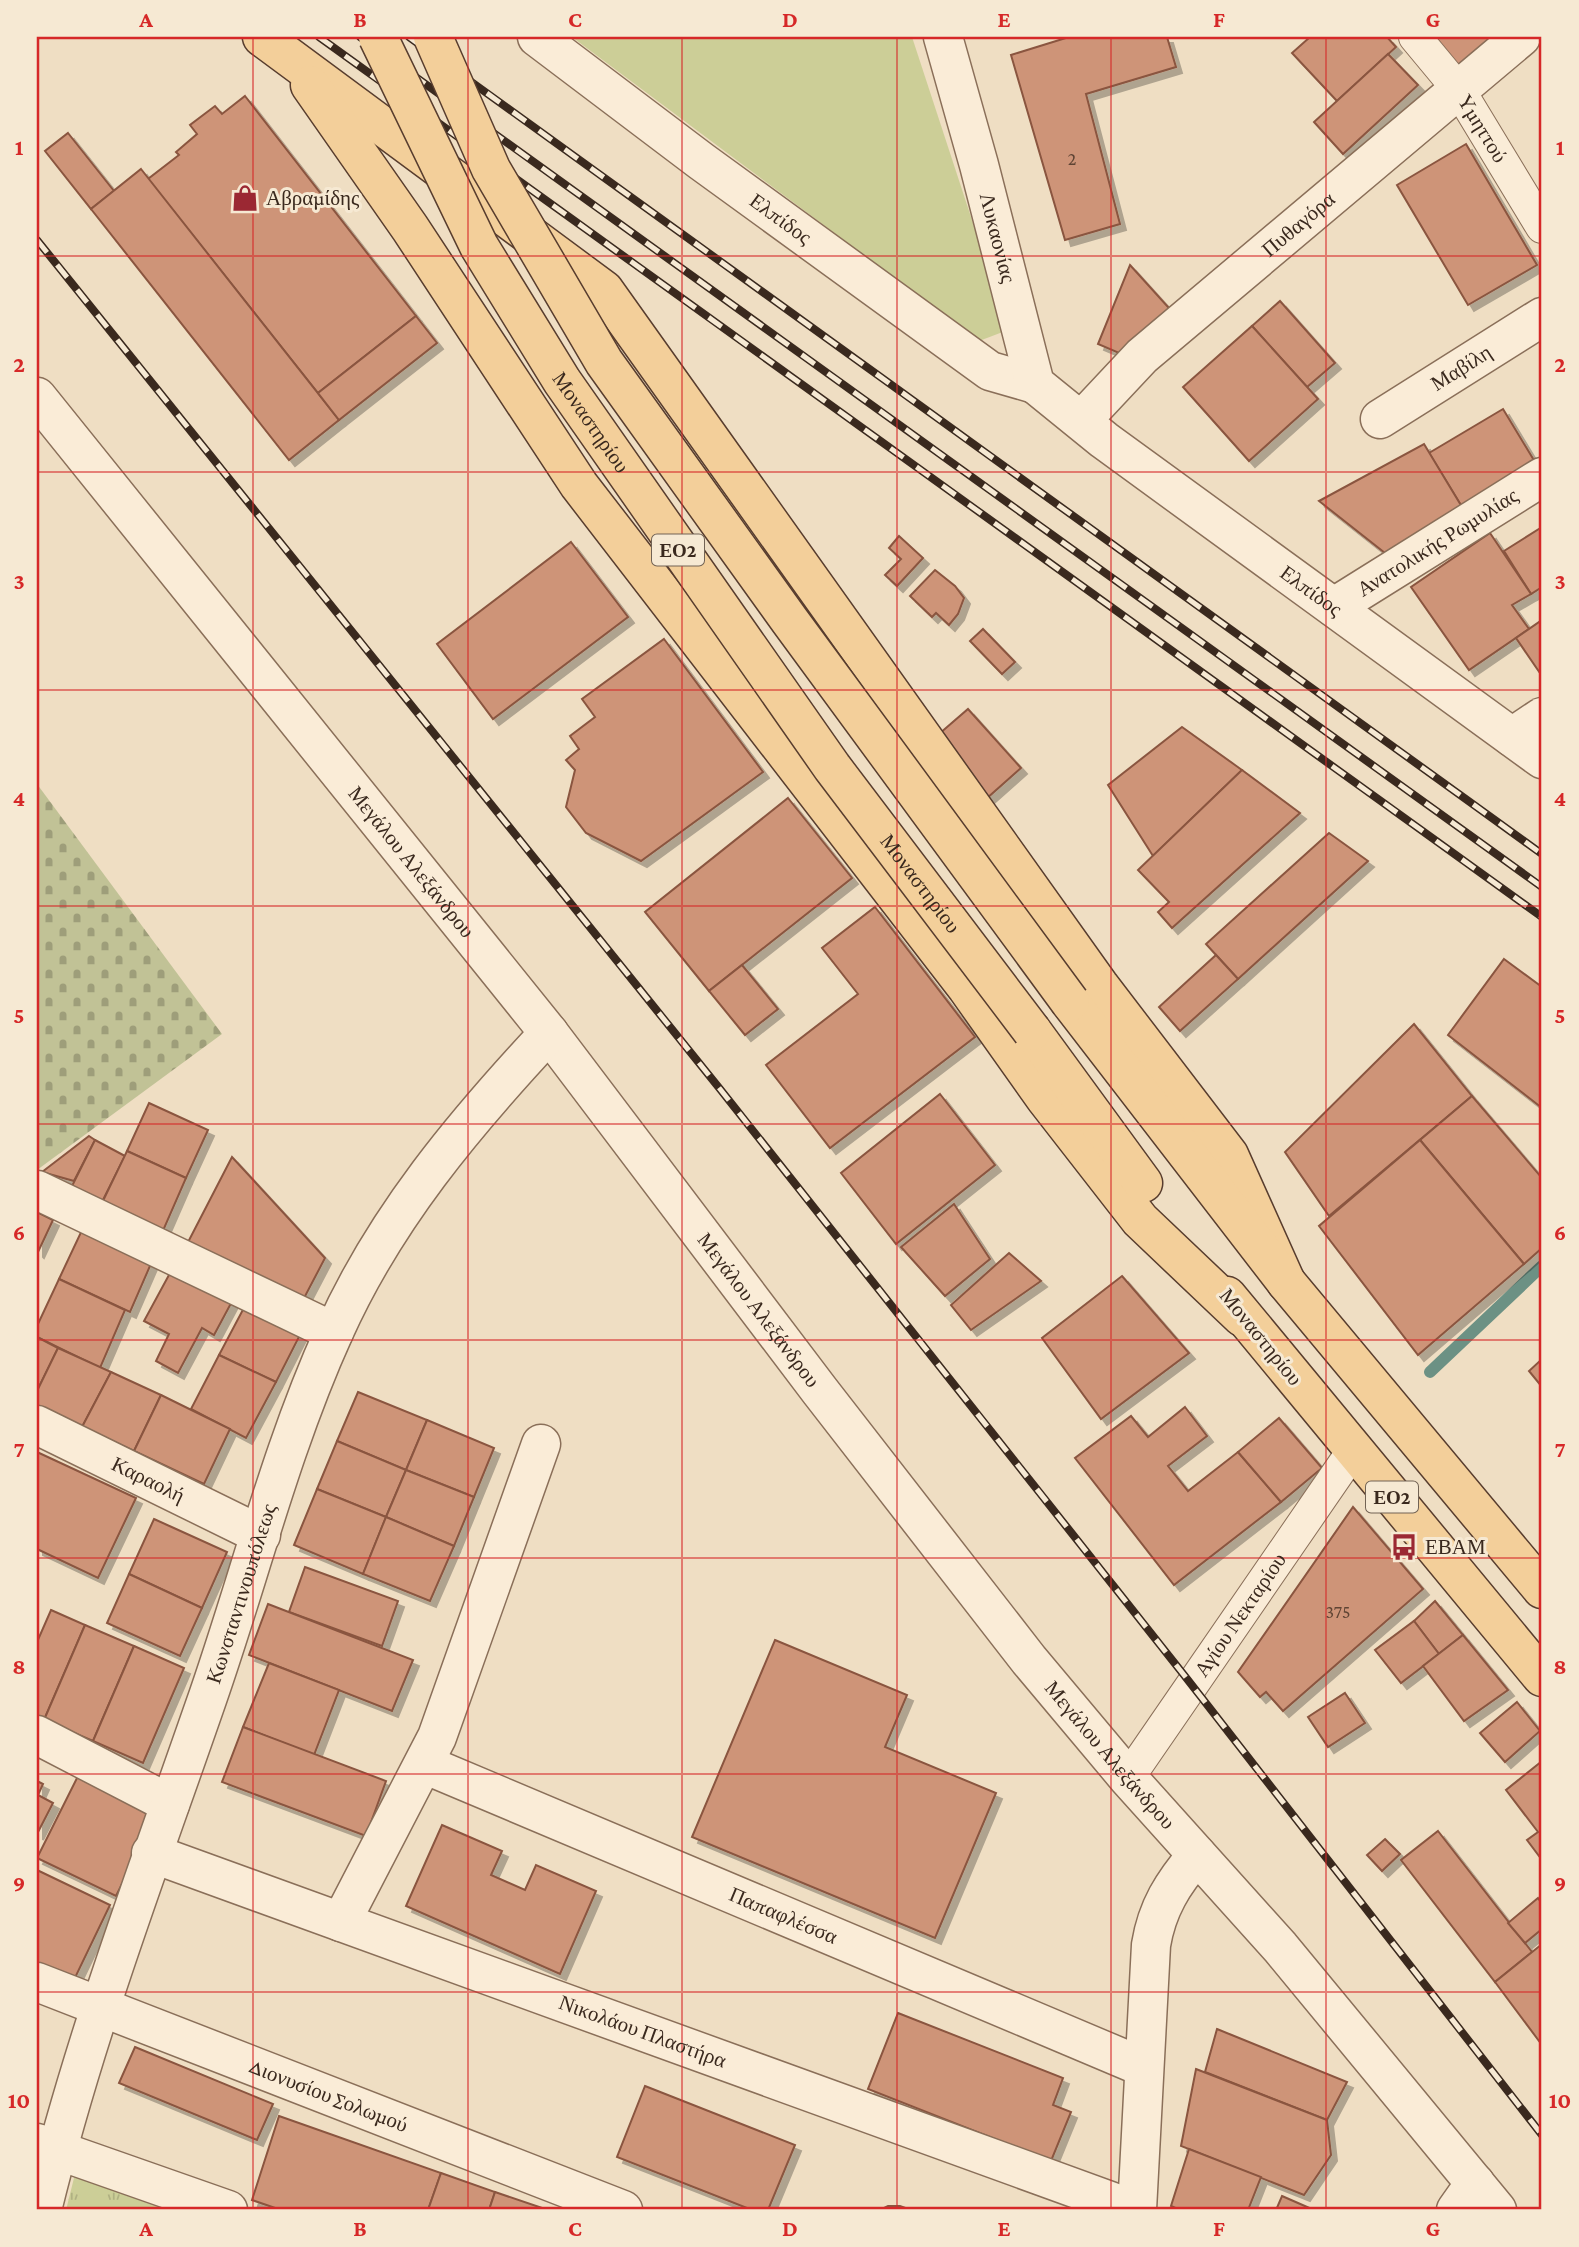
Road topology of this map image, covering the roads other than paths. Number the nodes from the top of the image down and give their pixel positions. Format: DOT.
graph roads {
  1 [pos="378,37"];
  2 [pos="433,37"];
  3 [pos="537,37"];
  4 [pos="943,37"];
  5 [pos="1415,37"];
  6 [pos="1521,37"];
  7 [pos="276,47"];
  8 [pos="1459,90"];
  9 [pos="1542,227"];
  10 [pos="1542,317"];
  11 [pos="1035,384"];
  12 [pos="37,397"];
  13 [pos="1380,419"];
  14 [pos="1082,420"];
  15 [pos="1542,477"];
  16 [pos="1334,607"];
  17 [pos="1532,738"];
  18 [pos="549,1032"];
  19 [pos="37,1190"];
  20 [pos="1286,1282"];
  21 [pos="1242,1317"];
  22 [pos="334,1332"];
  23 [pos="37,1425"];
  24 [pos="541,1444"];
  25 [pos="1353,1451"];
  26 [pos="261,1535"];
  27 [pos="1542,1589"];
  28 [pos="1542,1677"];
  29 [pos="37,1735"];
  30 [pos="424,1764"];
  31 [pos="1128,1778"];
  32 [pos="170,1804"];
  33 [pos="151,1853"];
  34 [pos="1196,1855"];
  35 [pos="341,1922"];
  36 [pos="37,1982"];
  37 [pos="98,2007"];
  38 [pos="1143,2067"];
  39 [pos="47,2147"];
  40 [pos="1476,2201"];
  41 [pos="42,2210"];
  42 [pos="228,2210"];
  43 [pos="622,2210"];
  44 [pos="1136,2210"];
  1 -- 21 [label="main road, Μοναστηρίου / ΕΟ2, bridge"];
  2 -- 20 [label="main road, ΕΟ2, bridge"];
  3 -- 11 [label="street, Ελπίδος"];
  4 -- 11 [label="street, Λυκαονίας"];
  5 -- 8 [label="street, Υμηττού"];
  6 -- 8 [label="street, Πυθαγόρα"];
  7 -- 20 [label="main road"];
  7 -- 21 [label="main road"];
  8 -- 9 [label="street, Υμηττού"];
  8 -- 14 [label="street, Πυθαγόρα"];
  10 -- 13 [label="street, Μαβίλη"];
  11 -- 14 [label="street"];
  12 -- 18 [label="street, Μεγάλου Αλεξάνδρου"];
  14 -- 16 [label="street, Ελπίδος"];
  15 -- 16 [label="street, Ανατολικής Ρωμυλίας"];
  16 -- 17 [label="street, Ελπίδος"];
  18 -- 22 [label="street, Κωνσταντινουπόλεως"];
  18 -- 31 [label="street, Μεγάλου Αλεξάνδρου"];
  19 -- 22 [label="street"];
  20 -- 27 [label="main road, ΕΟ2"];
  21 -- 25 [label="main road, Μοναστηρίου / ΕΟ2"];
  22 -- 26 [label="street, Κωνσταντινουπόλεως"];
  23 -- 26 [label="street, Καραολή"];
  24 -- 30 [label="street"];
  25 -- 28 [label="main road, Μοναστηρίου / ΕΟ2"];
  25 -- 31 [label="street, Αγίου Νεκταρίου"];
  26 -- 32 [label="street, Κωνσταντινουπόλεως"];
  29 -- 32 [label="street"];
  30 -- 35 [label="street"];
  30 -- 38 [label="street, Παπαφλέσσα"];
  31 -- 34 [label="street, Μεγάλου Αλεξάνδρου"];
  32 -- 33 [label="street, Κωνσταντινουπόλεως"];
  33 -- 35 [label="street, Νικολάου Πλαστήρα"];
  33 -- 37 [label="street, Κωνσταντινουπόλεως"];
  34 -- 38 [label="street"];
  34 -- 40 [label="street, Μεγάλου Αλεξάνδρου"];
  35 -- 44 [label="street, Νικολάου Πλαστήρα"];
  36 -- 37 [label="street, Διονυσίου Σολωμού"];
  37 -- 39 [label="street, Κωνσταντινουπόλεως"];
  37 -- 43 [label="street, Διονυσίου Σολωμού"];
  38 -- 44 [label="street"];
  39 -- 41 [label="street, Κωνσταντινουπόλεως"];
  39 -- 42 [label="street"];
}
